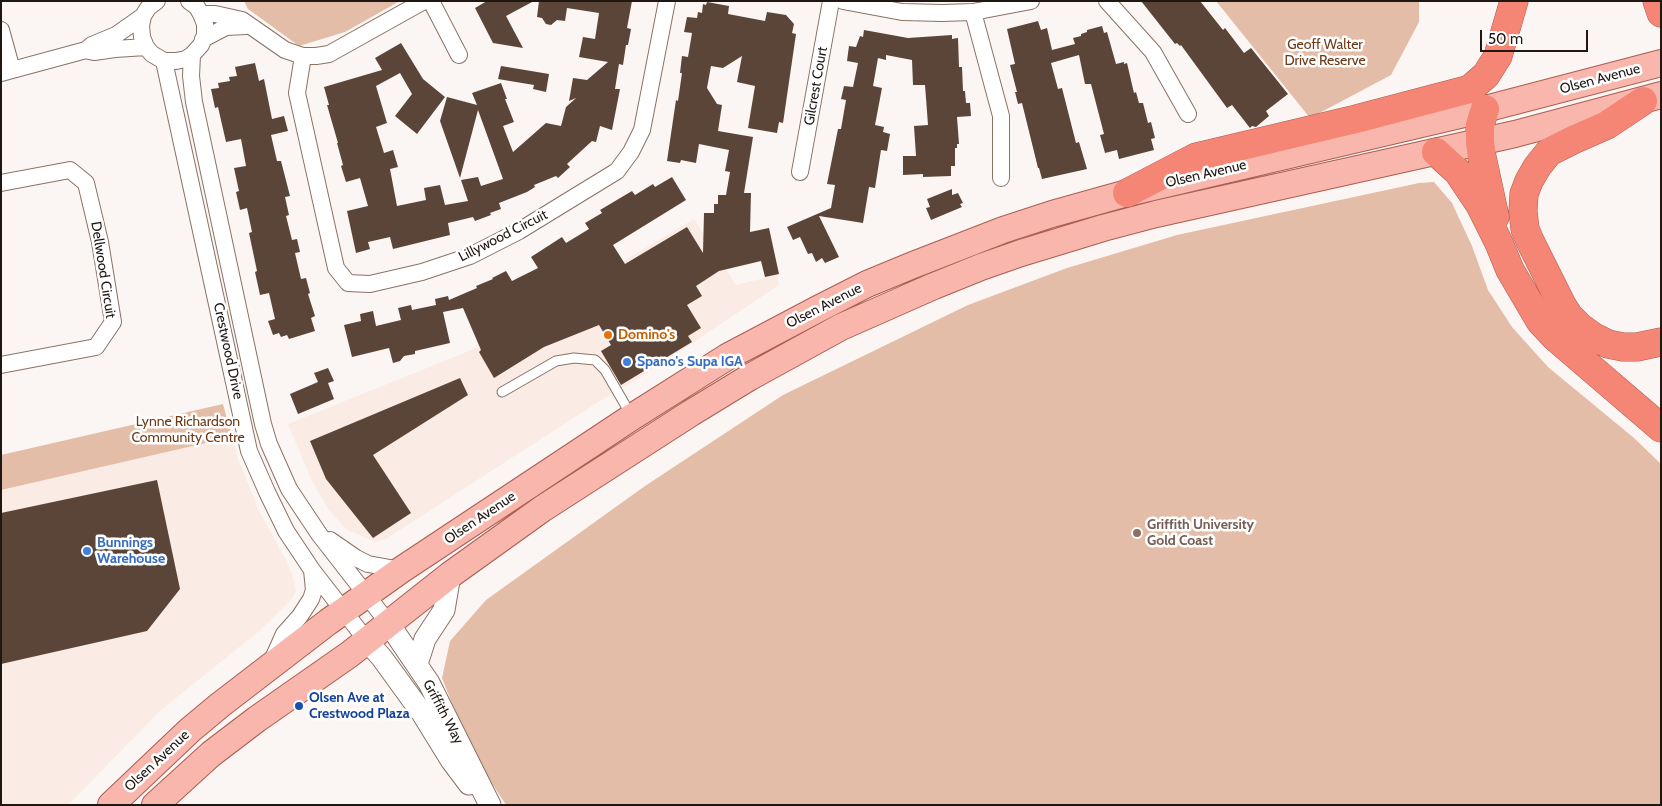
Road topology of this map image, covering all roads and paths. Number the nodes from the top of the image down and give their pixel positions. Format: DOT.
graph roads {
  1 [pos="156,1"];
  2 [pos="190,1"];
  3 [pos="424,1"];
  4 [pos="431,1"];
  5 [pos="667,1"];
  6 [pos="831,1"];
  7 [pos="843,1"];
  8 [pos="1031,1"];
  9 [pos="1107,1"];
  10 [pos="1514,1"];
  11 [pos="1657,1"];
  12 [pos="973,12"];
  13 [pos="1661,13"];
  14 [pos="201,14"];
  15 [pos="144,16"];
  16 [pos="250,26"];
  17 [pos="1,30"];
  18 [pos="203,39"];
  19 [pos="146,47"];
  20 [pos="86,50"];
  21 [pos="192,55"];
  22 [pos="459,55"];
  23 [pos="303,56"];
  24 [pos="164,61"];
  25 [pos="1661,63"];
  26 [pos="7,72"];
  27 [pos="1652,98"];
  28 [pos="1485,109"];
  29 [pos="1188,114"];
  30 [pos="1480,142"];
  31 [pos="1436,152"];
  32 [pos="800,172"];
  33 [pos="1001,178"];
  34 [pos="1,183"];
  35 [pos="1127,193"];
  36 [pos="1499,243"];
  37 [pos="1661,342"];
  38 [pos="1,366"];
  39 [pos="502,392"];
  40 [pos="632,417"];
  41 [pos="1661,428"];
  42 [pos="319,534"];
  43 [pos="312,570"];
  44 [pos="401,570"];
  45 [pos="450,576"];
  46 [pos="366,595"];
  47 [pos="343,612"];
  48 [pos="389,624"];
  49 [pos="367,641"];
  50 [pos="417,664"];
  51 [pos="268,669"];
  52 [pos="111,805"];
  53 [pos="155,805"];
  54 [pos="489,805"];
  1 -- 15 [label="street"];
  2 -- 14 [label="street"];
  3 -- 23 [label="street"];
  4 -- 22 [label="street"];
  5 -- 23 [label="street, Lillywood Circuit"];
  6 -- 32 [label="street, Gilcrest Court"];
  7 -- 12 [label="street"];
  8 -- 12 [label="street"];
  9 -- 29 [label="street"];
  10 -- 35 [label="highway"];
  11 -- 13 [label="highway"];
  12 -- 33 [label="street"];
  14 -- 16 [label="street"];
  14 -- 18 [label="street"];
  15 -- 19 [label="street"];
  15 -- 20 [label="street"];
  16 -- 18 [label="street"];
  16 -- 23 [label="street"];
  17 -- 26 [label="street"];
  18 -- 21 [label="street"];
  19 -- 20 [label="street"];
  19 -- 24 [label="street"];
  20 -- 26 [label="street"];
  21 -- 24 [label="street"];
  21 -- 42 [label="street, Crestwood Drive"];
  24 -- 43 [label="street, Crestwood Drive"];
  25 -- 28 [label="main road, Olsen Avenue"];
  27 -- 30 [label="main road, Olsen Avenue"];
  27 -- 37 [label="highway"];
  28 -- 30 [label="highway"];
  28 -- 35 [label="main road, Olsen Avenue"];
  30 -- 31 [label="main road, Olsen Avenue"];
  30 -- 36 [label="highway"];
  31 -- 36 [label="highway"];
  31 -- 45 [label="main road, Olsen Avenue"];
  34 -- 38 [label="street, Dellwood Circuit"];
  35 -- 40 [label="main road, Olsen Avenue"];
  36 -- 41 [label="highway"];
  39 -- 40 [label="lane"];
  40 -- 44 [label="main road, Olsen Avenue"];
  42 -- 44 [label="street"];
  42 -- 46 [label="street, Crestwood Drive"];
  43 -- 47 [label="street, Crestwood Drive"];
  43 -- 51 [label="street"];
  44 -- 46 [label="main road, Olsen Avenue"];
  45 -- 48 [label="main road, Olsen Avenue"];
  45 -- 50 [label="street"];
  46 -- 47 [label="main road, Olsen Avenue"];
  46 -- 48 [label="street, Crestwood Drive"];
  47 -- 49 [label="street, Crestwood Drive"];
  47 -- 51 [label="main road, Olsen Avenue"];
  48 -- 49 [label="main road, Olsen Avenue"];
  48 -- 50 [label="street, Griffith Way"];
  49 -- 53 [label="main road, Olsen Avenue"];
  49 -- 54 [label="street, Griffith Way"];
  50 -- 54 [label="street, Griffith Way"];
  51 -- 52 [label="main road, Olsen Avenue"];
}
